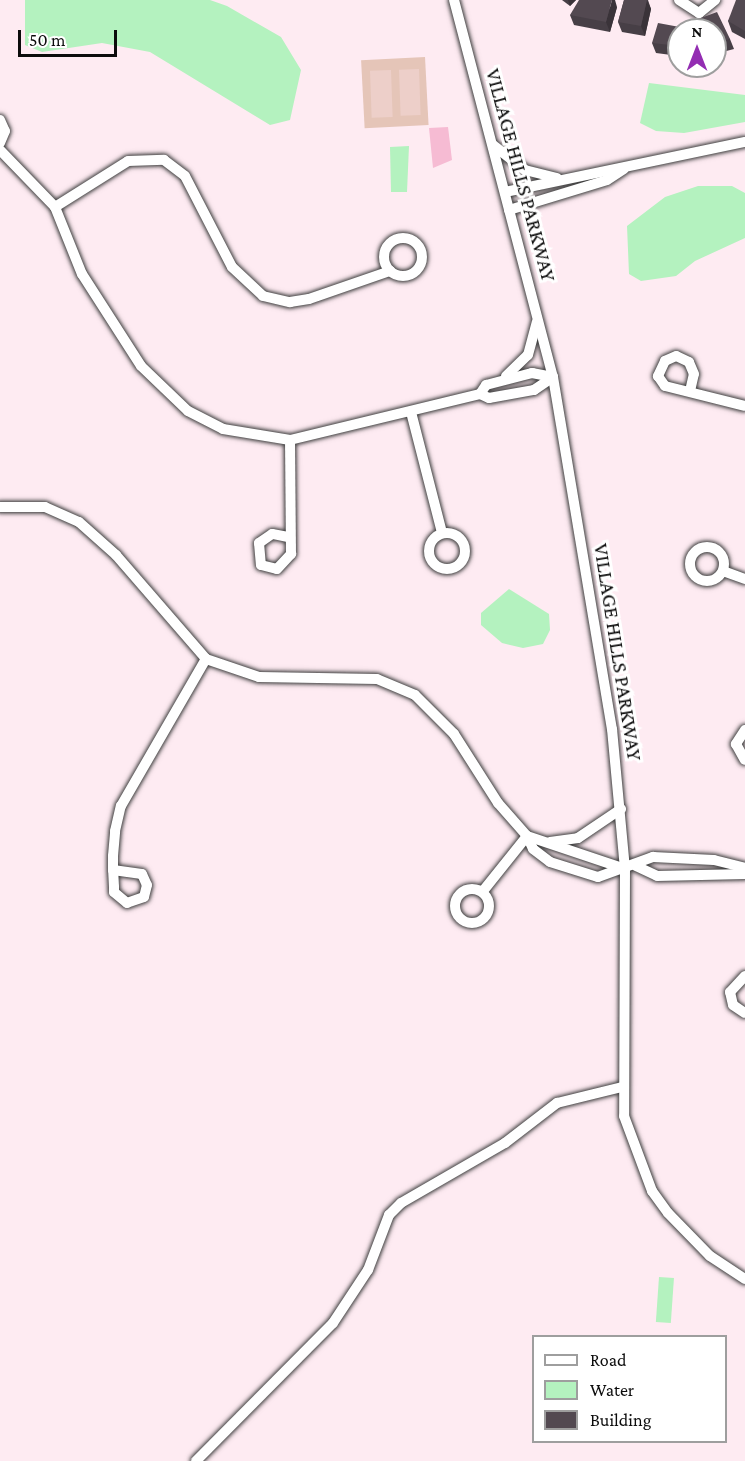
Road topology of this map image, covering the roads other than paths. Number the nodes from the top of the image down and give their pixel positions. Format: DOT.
graph roads {
  1 [pos="454,0"];
  2 [pos="679,0"];
  3 [pos="715,0"];
  4 [pos="0,120"];
  5 [pos="745,142"];
  6 [pos="0,143"];
  7 [pos="493,145"];
  8 [pos="0,150"];
  9 [pos="625,168"];
  10 [pos="557,178"];
  11 [pos="505,192"];
  12 [pos="55,207"];
  13 [pos="509,210"];
  14 [pos="390,271"];
  15 [pos="538,319"];
  16 [pos="553,377"];
  17 [pos="495,382"];
  18 [pos="690,391"];
  19 [pos="480,394"];
  20 [pos="745,406"];
  21 [pos="411,412"];
  22 [pos="290,440"];
  23 [pos="0,507"];
  24 [pos="442,533"];
  25 [pos="289,543"];
  26 [pos="723,571"];
  27 [pos="745,579"];
  28 [pos="206,659"];
  29 [pos="745,730"];
  30 [pos="745,760"];
  31 [pos="621,809"];
  32 [pos="527,836"];
  33 [pos="549,842"];
  34 [pos="631,868"];
  35 [pos="745,868"];
  36 [pos="113,870"];
  37 [pos="745,874"];
  38 [pos="483,891"];
  39 [pos="745,976"];
  40 [pos="745,1013"];
  41 [pos="622,1087"];
  42 [pos="745,1279"];
  43 [pos="196,1461"];
  1 -- 7 [label="street, VILLAGE HILLS PARKWAY"];
  2 -- 3 [label="street"];
  4 -- 6 [label="street"];
  5 -- 9 [label="street"];
  7 -- 10 [label="street"];
  7 -- 11 [label="street, VILLAGE HILLS PARKWAY"];
  8 -- 12 [label="street"];
  9 -- 10 [label="street"];
  9 -- 13 [label="street"];
  10 -- 11 [label="street"];
  11 -- 13 [label="street, VILLAGE HILLS PARKWAY"];
  12 -- 14 [label="street"];
  12 -- 22 [label="street"];
  13 -- 15 [label="street, VILLAGE HILLS PARKWAY"];
  15 -- 16 [label="street, VILLAGE HILLS PARKWAY"];
  15 -- 17 [label="street"];
  16 -- 17 [label="street"];
  16 -- 19 [label="street"];
  16 -- 31 [label="street, VILLAGE HILLS PARKWAY"];
  17 -- 19 [label="street"];
  18 -- 20 [label="street"];
  19 -- 21 [label="street"];
  21 -- 22 [label="street"];
  21 -- 24 [label="street"];
  22 -- 25 [label="street"];
  23 -- 28 [label="street"];
  26 -- 27 [label="street"];
  28 -- 32 [label="street"];
  28 -- 36 [label="street"];
  29 -- 30 [label="street"];
  31 -- 33 [label="street"];
  31 -- 34 [label="street, VILLAGE HILLS PARKWAY"];
  32 -- 33 [label="street"];
  32 -- 34 [label="street"];
  32 -- 38 [label="street"];
  33 -- 34 [label="street"];
  34 -- 35 [label="street"];
  34 -- 37 [label="street"];
  34 -- 41 [label="street, VILLAGE HILLS PARKWAY"];
  36 -- 36 [label="street"];
  39 -- 40 [label="street"];
  41 -- 42 [label="street, VILLAGE HILLS PARKWAY"];
  41 -- 43 [label="street"];
}
